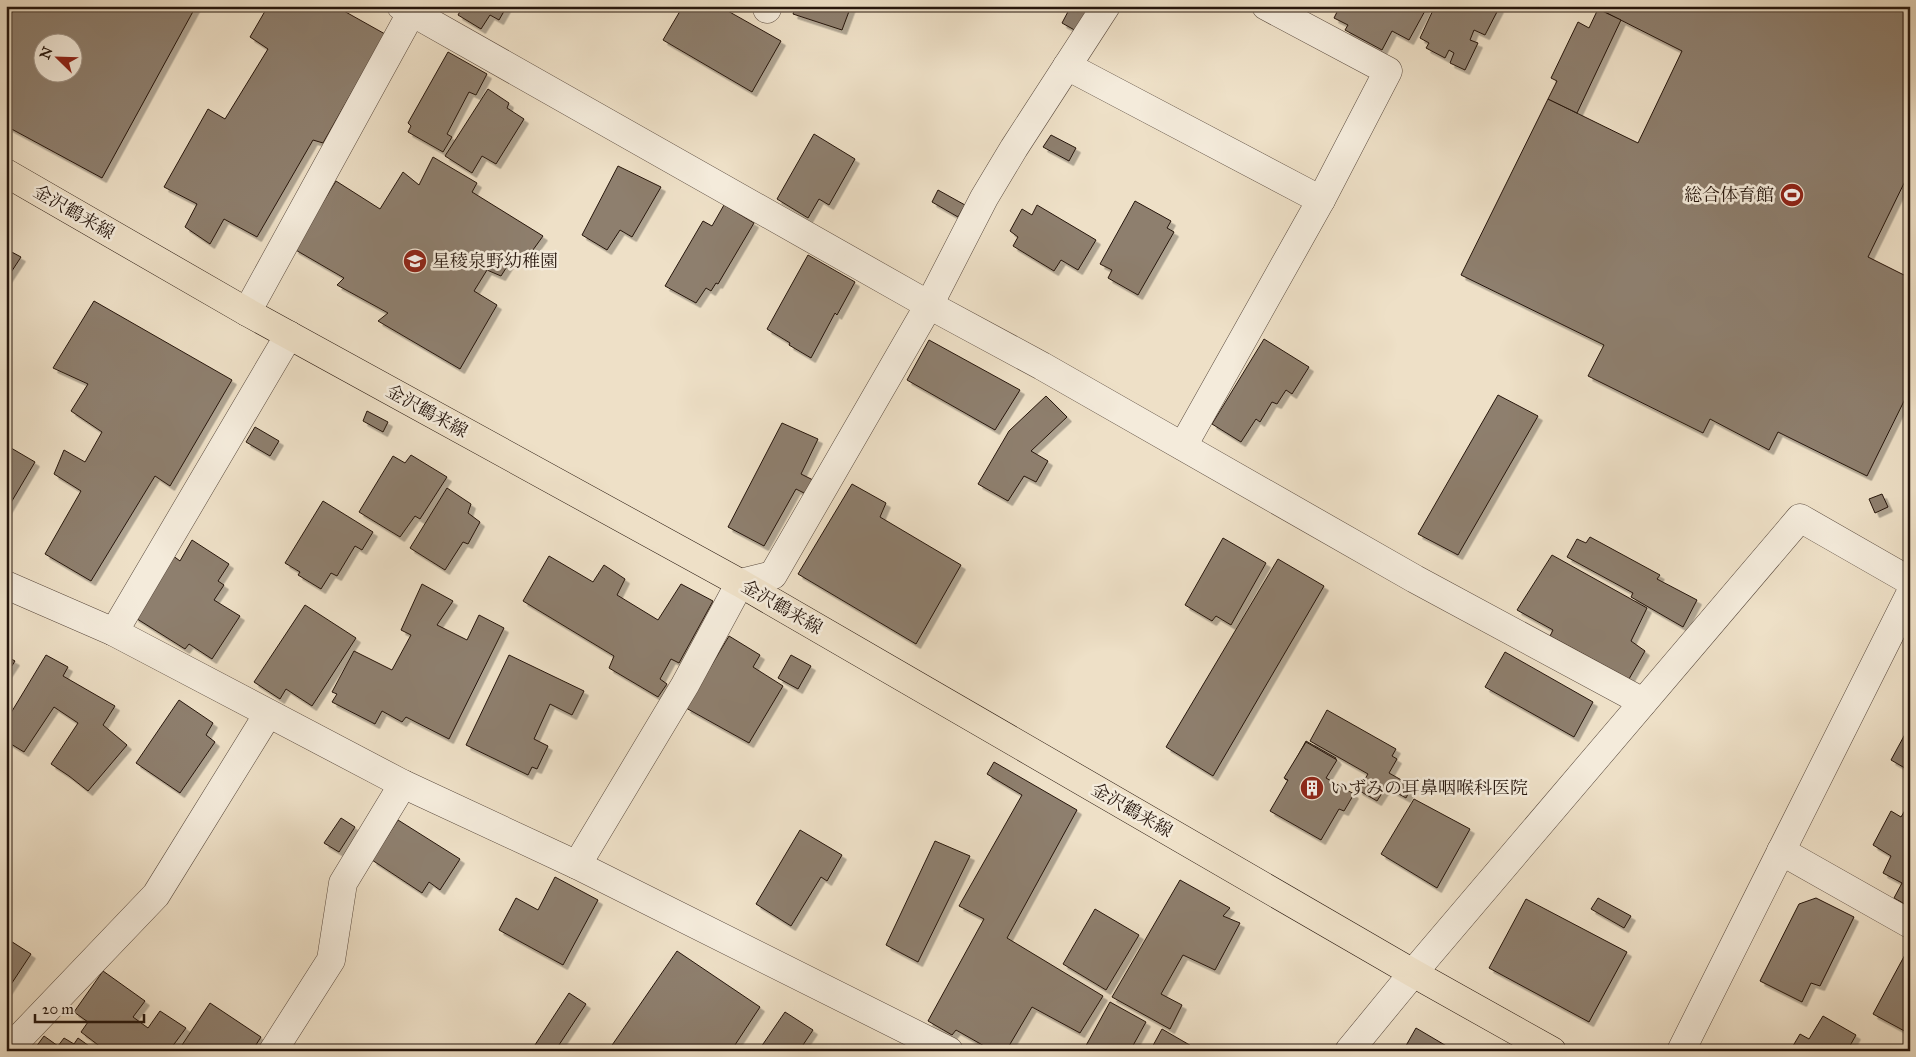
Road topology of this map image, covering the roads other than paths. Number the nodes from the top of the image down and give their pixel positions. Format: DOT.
graph roads {
  1 [pos="1106,6"];
  2 [pos="1266,6"];
  3 [pos="409,8"];
  4 [pos="1067,66"];
  5 [pos="6,173"];
  6 [pos="1321,200"];
  7 [pos="929,305"];
  8 [pos="247,312"];
  9 [pos="289,335"];
  10 [pos="1183,446"];
  11 [pos="1910,581"];
  12 [pos="6,584"];
  13 [pos="740,584"];
  14 [pos="1910,594"];
  15 [pos="1902,628"];
  16 [pos="114,632"];
  17 [pos="1643,702"];
  18 [pos="268,714"];
  19 [pos="403,784"];
  20 [pos="1781,851"];
  21 [pos="577,865"];
  22 [pos="1910,924"];
  23 [pos="1413,973"];
  24 [pos="6,1051"];
  25 [pos="273,1051"];
  26 [pos="949,1051"];
  27 [pos="1349,1051"];
  28 [pos="1552,1051"];
  29 [pos="1681,1051"];
  1 -- 4 [label="street"];
  2 -- 6 [label="street"];
  3 -- 7 [label="street"];
  3 -- 8 [label="street"];
  4 -- 6 [label="street"];
  4 -- 7 [label="street"];
  5 -- 8 [label="main road, 金沢鶴来線"];
  6 -- 10 [label="street"];
  7 -- 10 [label="street"];
  7 -- 13 [label="street"];
  8 -- 9 [label="main road, 金沢鶴来線"];
  9 -- 13 [label="main road, 金沢鶴来線"];
  9 -- 16 [label="street"];
  10 -- 17 [label="street"];
  11 -- 17 [label="street"];
  12 -- 16 [label="street"];
  13 -- 21 [label="street"];
  13 -- 23 [label="main road, 金沢鶴来線"];
  14 -- 15 [label="street"];
  15 -- 20 [label="street"];
  16 -- 18 [label="street"];
  17 -- 23 [label="street"];
  18 -- 19 [label="street"];
  18 -- 24 [label="street"];
  19 -- 21 [label="street"];
  19 -- 25 [label="street"];
  20 -- 22 [label="street"];
  20 -- 29 [label="street"];
  21 -- 26 [label="street"];
  23 -- 27 [label="street"];
  23 -- 28 [label="main road, 金沢鶴来線"];
}
